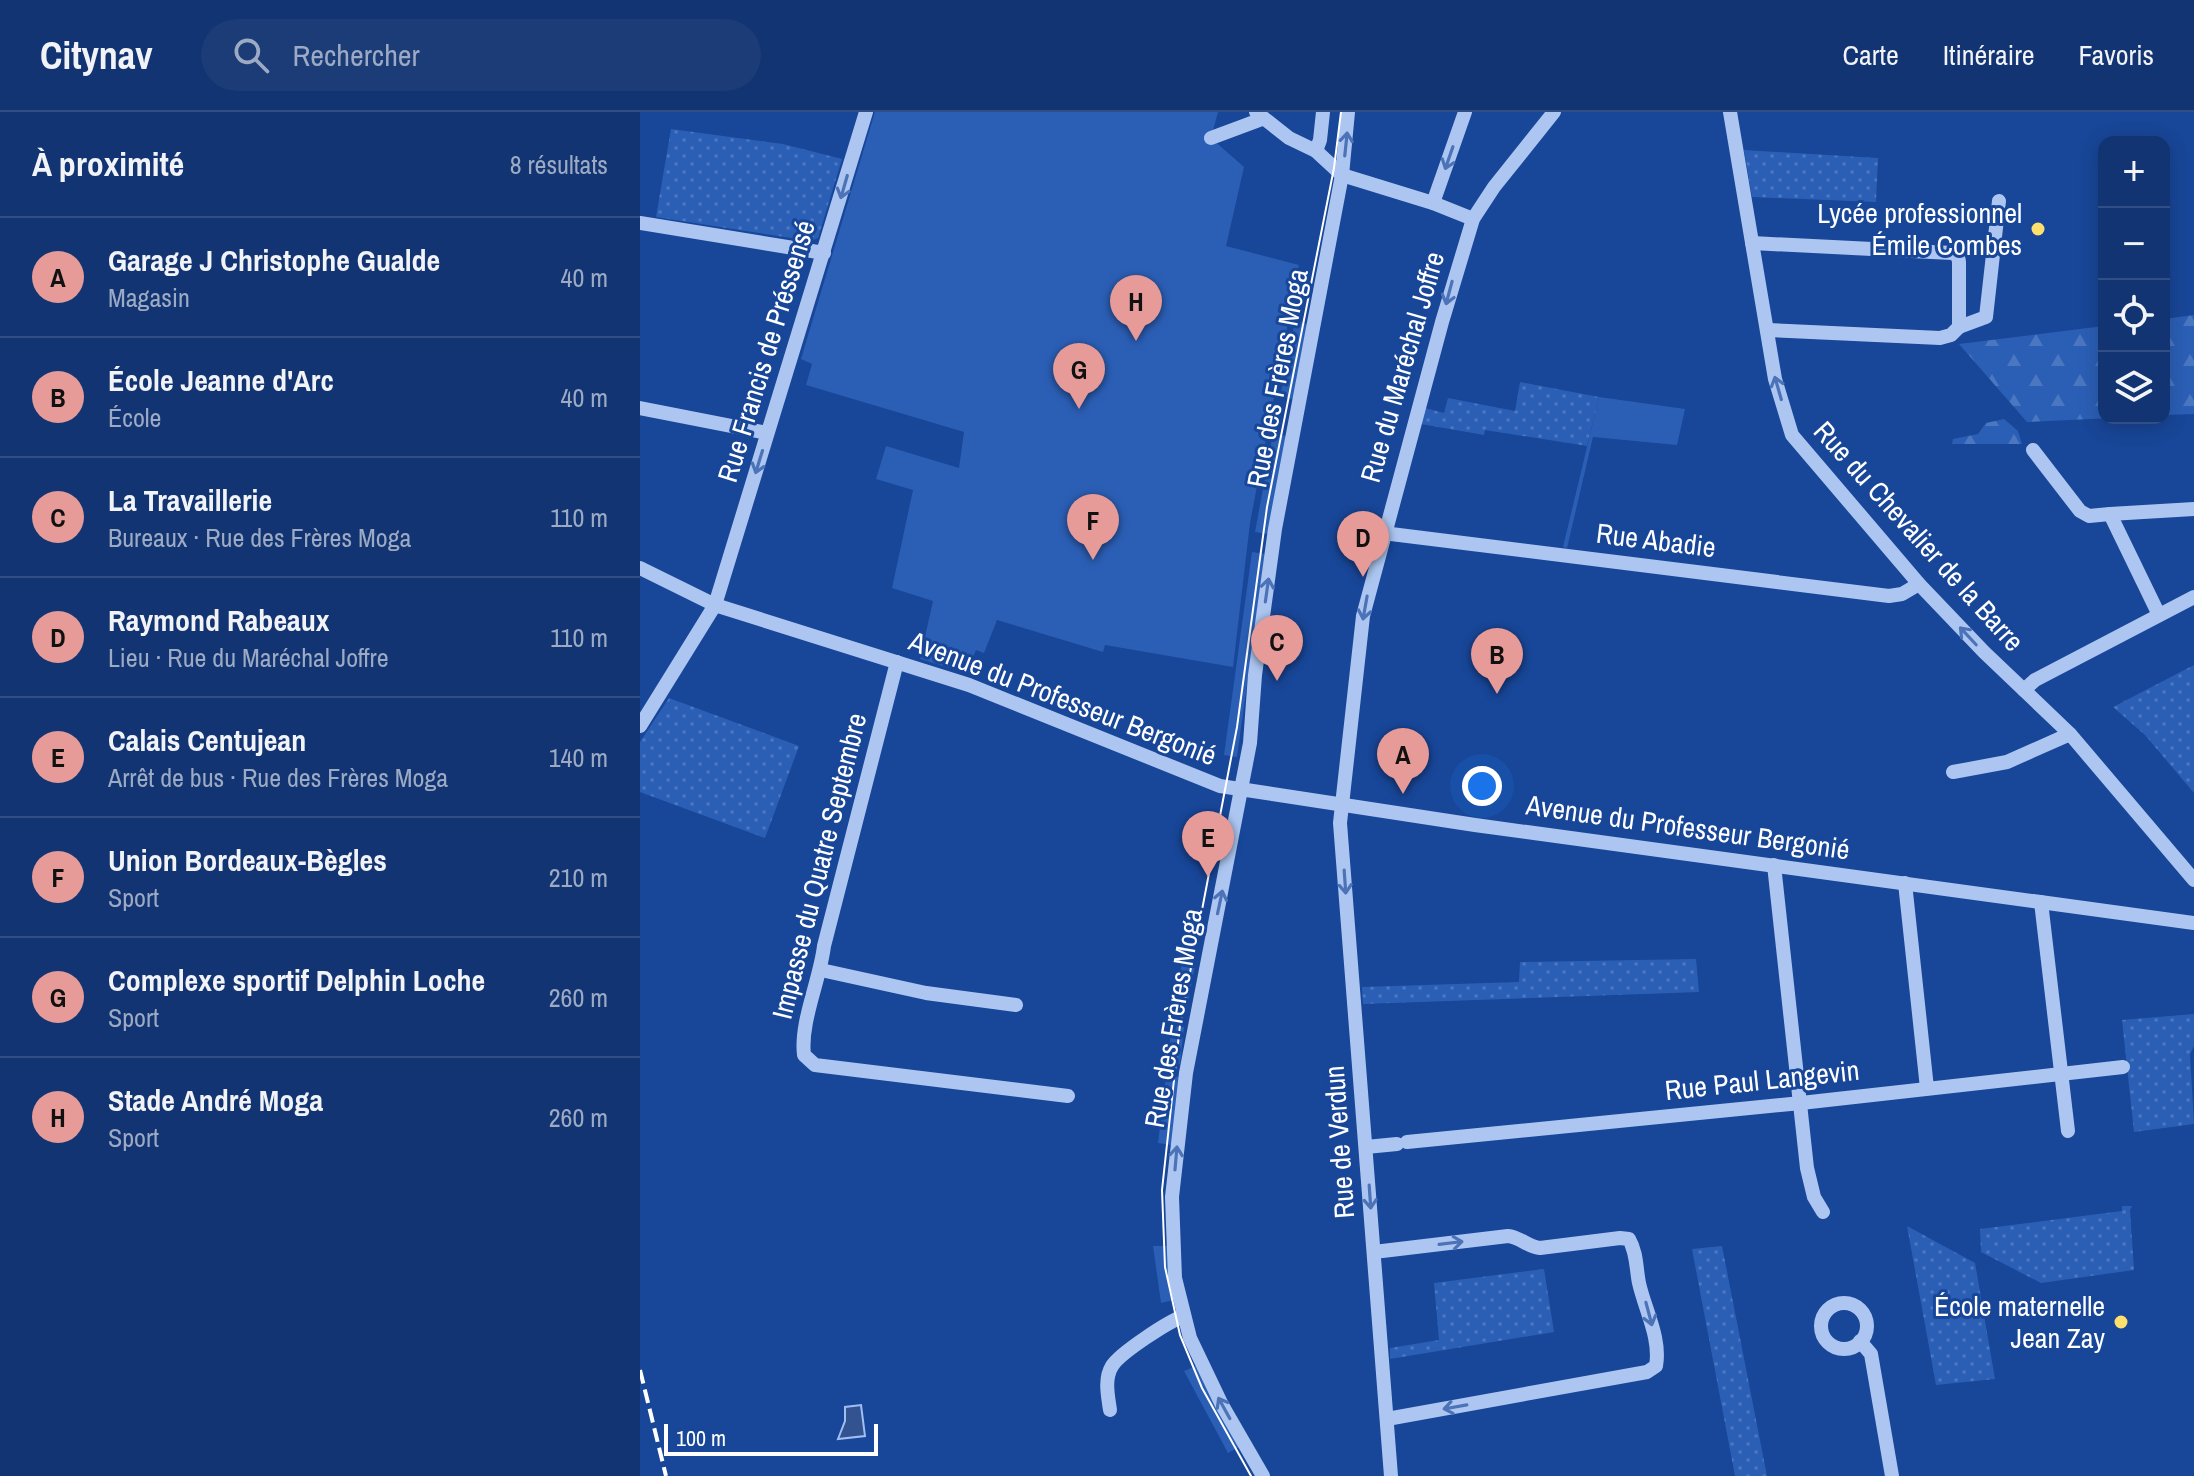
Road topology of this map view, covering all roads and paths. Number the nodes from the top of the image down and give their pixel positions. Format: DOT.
graph roads {
  1 [pos="866,112"];
  2 [pos="1323,112"];
  3 [pos="1348,112"];
  4 [pos="1465,112"];
  5 [pos="1554,112"];
  6 [pos="1730,112"];
  7 [pos="1259,116"];
  8 [pos="1211,138"];
  9 [pos="1316,151"];
  10 [pos="1342,175"];
  11 [pos="1999,201"];
  12 [pos="1433,203"];
  13 [pos="1473,219"];
  14 [pos="640,223"];
  15 [pos="1752,243"];
  16 [pos="824,253"];
  17 [pos="1959,327"];
  18 [pos="1767,330"];
  19 [pos="640,408"];
  20 [pos="767,433"];
  21 [pos="2033,450"];
  22 [pos="2194,509"];
  23 [pos="2110,514"];
  24 [pos="1383,533"];
  25 [pos="640,568"];
  26 [pos="1919,584"];
  27 [pos="2194,597"];
  28 [pos="715,605"];
  29 [pos="2159,615"];
  30 [pos="897,662"];
  31 [pos="2024,690"];
  32 [pos="640,726"];
  33 [pos="2070,734"];
  34 [pos="1953,772"];
  35 [pos="1241,790"];
  36 [pos="1341,804"];
  37 [pos="1774,865"];
  38 [pos="2194,880"];
  39 [pos="1905,883"];
  40 [pos="2041,902"];
  41 [pos="2194,923"];
  42 [pos="821,970"];
  43 [pos="1016,1005"];
  44 [pos="2123,1067"];
  45 [pos="2062,1074"];
  46 [pos="1927,1088"];
  47 [pos="1068,1096"];
  48 [pos="1801,1103"];
  49 [pos="2068,1131"];
  50 [pos="1366,1147"];
  51 [pos="1823,1212"];
  52 [pos="1374,1252"];
  53 [pos="1184,1316"];
  54 [pos="1860,1341"];
  55 [pos="1110,1410"];
  56 [pos="1387,1419"];
  57 [pos="1263,1476"];
  58 [pos="1391,1476"];
  59 [pos="1892,1476"];
  1 -- 16 [label="street, Rue Francis de Préssensé, one-way"];
  2 -- 9 [label="street"];
  10 -- 3 [label="street, Rue des Frères Moga, one-way"];
  4 -- 12 [label="street, one-way"];
  5 -- 13 [label="street, Rue du Maréchal Joffre"];
  6 -- 15 [label="street, Rue du Chevalier de la Barre"];
  7 -- 8 [label="street"];
  7 -- 9 [label="street"];
  9 -- 10 [label="street"];
  10 -- 12 [label="street"];
  35 -- 10 [label="street, Rue des Frères Moga, one-way"];
  11 -- 17 [label="street"];
  12 -- 13 [label="street"];
  13 -- 24 [label="street, Rue du Maréchal Joffre, one-way"];
  14 -- 16 [label="street"];
  15 -- 17 [label="street"];
  15 -- 18 [label="street, Rue du Chevalier de la Barre"];
  16 -- 20 [label="street, Rue Francis de Préssensé"];
  17 -- 18 [label="street"];
  26 -- 18 [label="street, Rue du Chevalier de la Barre, one-way"];
  19 -- 20 [label="street"];
  20 -- 28 [label="street, Rue Francis de Préssensé, one-way"];
  21 -- 23 [label="street"];
  22 -- 23 [label="street"];
  23 -- 29 [label="street"];
  24 -- 26 [label="street, Rue Abadie"];
  24 -- 36 [label="street, Rue du Maréchal Joffre, one-way"];
  25 -- 28 [label="street, Avenue du Professeur Bergonié"];
  31 -- 26 [label="street, Rue du Chevalier de la Barre, one-way"];
  27 -- 29 [label="street"];
  28 -- 30 [label="street, Avenue du Professeur Bergonié"];
  28 -- 32 [label="street, Rue Francis de Préssensé"];
  29 -- 31 [label="street"];
  30 -- 35 [label="street, Avenue du Professeur Bergonié"];
  30 -- 42 [label="street, Impasse du Quatre Septembre"];
  31 -- 33 [label="street, Rue du Chevalier de la Barre"];
  33 -- 34 [label="street"];
  33 -- 38 [label="street, Rue du Chevalier de la Barre"];
  35 -- 36 [label="street, Avenue du Professeur Bergonié"];
  53 -- 35 [label="street, Rue des Frères Moga, one-way"];
  36 -- 37 [label="street, Avenue du Professeur Bergonié"];
  36 -- 50 [label="street, Rue de Verdun, one-way"];
  37 -- 39 [label="street, Avenue du Professeur Bergonié"];
  37 -- 48 [label="street"];
  39 -- 40 [label="street, Avenue du Professeur Bergonié"];
  39 -- 46 [label="street"];
  40 -- 41 [label="street, Avenue du Professeur Bergonié"];
  40 -- 45 [label="street"];
  42 -- 43 [label="street"];
  42 -- 47 [label="street, Impasse du Quatre Septembre"];
  44 -- 45 [label="street, Rue Paul Langevin"];
  45 -- 46 [label="street, Rue Paul Langevin"];
  45 -- 49 [label="street"];
  46 -- 48 [label="street, Rue Paul Langevin"];
  48 -- 50 [label="street, Rue Paul Langevin"];
  48 -- 51 [label="street"];
  50 -- 52 [label="street, Rue de Verdun, one-way"];
  52 -- 56 [label="street, Rue de Verdun"];
  52 -- 56 [label="street, one-way"];
  53 -- 55 [label="street"];
  57 -- 53 [label="street, Rue des Frères Moga, one-way"];
  54 -- 59 [label="street"];
  56 -- 58 [label="street, Rue de Verdun"];
}
